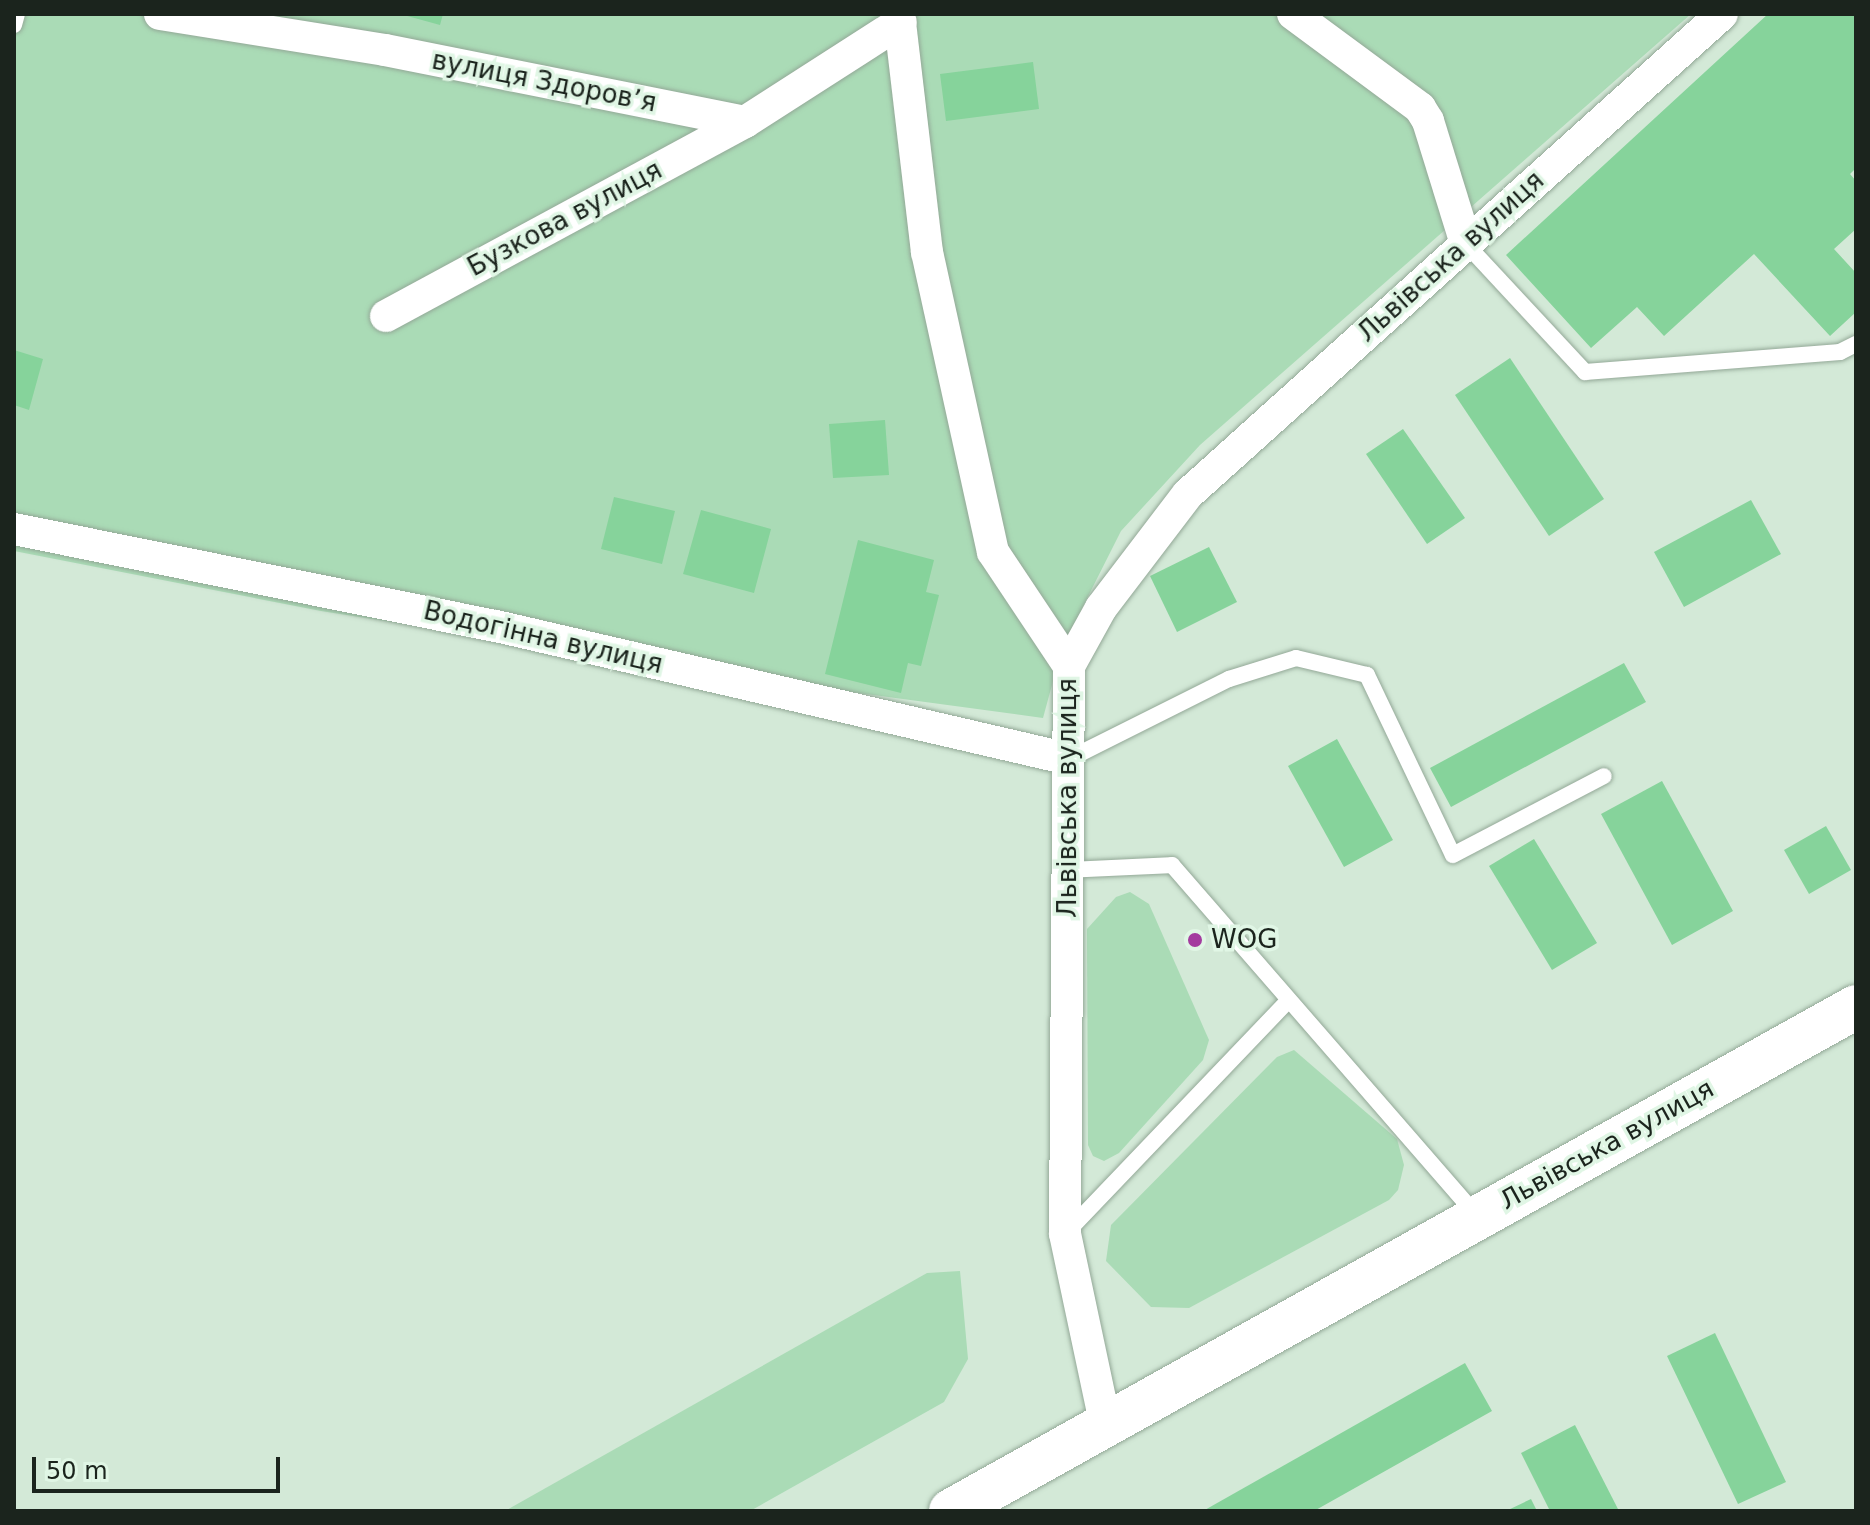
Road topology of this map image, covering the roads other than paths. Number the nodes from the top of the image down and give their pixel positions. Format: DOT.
graph roads {
  1 [pos="17,14"];
  2 [pos="160,14"];
  3 [pos="1293,14"];
  4 [pos="1722,14"];
  5 [pos="900,18"];
  6 [pos="14,25"];
  7 [pos="745,122"];
  8 [pos="1466,244"];
  9 [pos="386,316"];
  10 [pos="1856,344"];
  11 [pos="14,529"];
  12 [pos="1069,666"];
  13 [pos="1069,759"];
  14 [pos="1604,776"];
  15 [pos="1067,870"];
  16 [pos="1289,1000"];
  17 [pos="1856,1007"];
  18 [pos="1478,1217"];
  19 [pos="1065,1234"];
  20 [pos="1105,1422"];
  21 [pos="959,1507"];
  1 -- 6 [label="lane"];
  2 -- 7 [label="street, вулиця Здоровʼя"];
  3 -- 8 [label="street"];
  4 -- 8 [label="street, Львівська вулиця"];
  5 -- 7 [label="street"];
  5 -- 12 [label="street"];
  7 -- 9 [label="street, Бузкова вулиця"];
  8 -- 10 [label="lane"];
  8 -- 12 [label="street, Львівська вулиця"];
  11 -- 13 [label="street, Водогінна вулиця"];
  12 -- 13 [label="street, Львівська вулиця"];
  13 -- 14 [label="lane"];
  13 -- 15 [label="street, Львівська вулиця"];
  15 -- 16 [label="lane"];
  15 -- 19 [label="street, Львівська вулиця"];
  16 -- 18 [label="lane"];
  16 -- 19 [label="lane"];
  17 -- 18 [label="highway, Львівська вулиця"];
  18 -- 20 [label="highway, Львівська вулиця"];
  19 -- 20 [label="street, Львівська вулиця"];
  20 -- 21 [label="highway, Львівська вулиця"];
}
